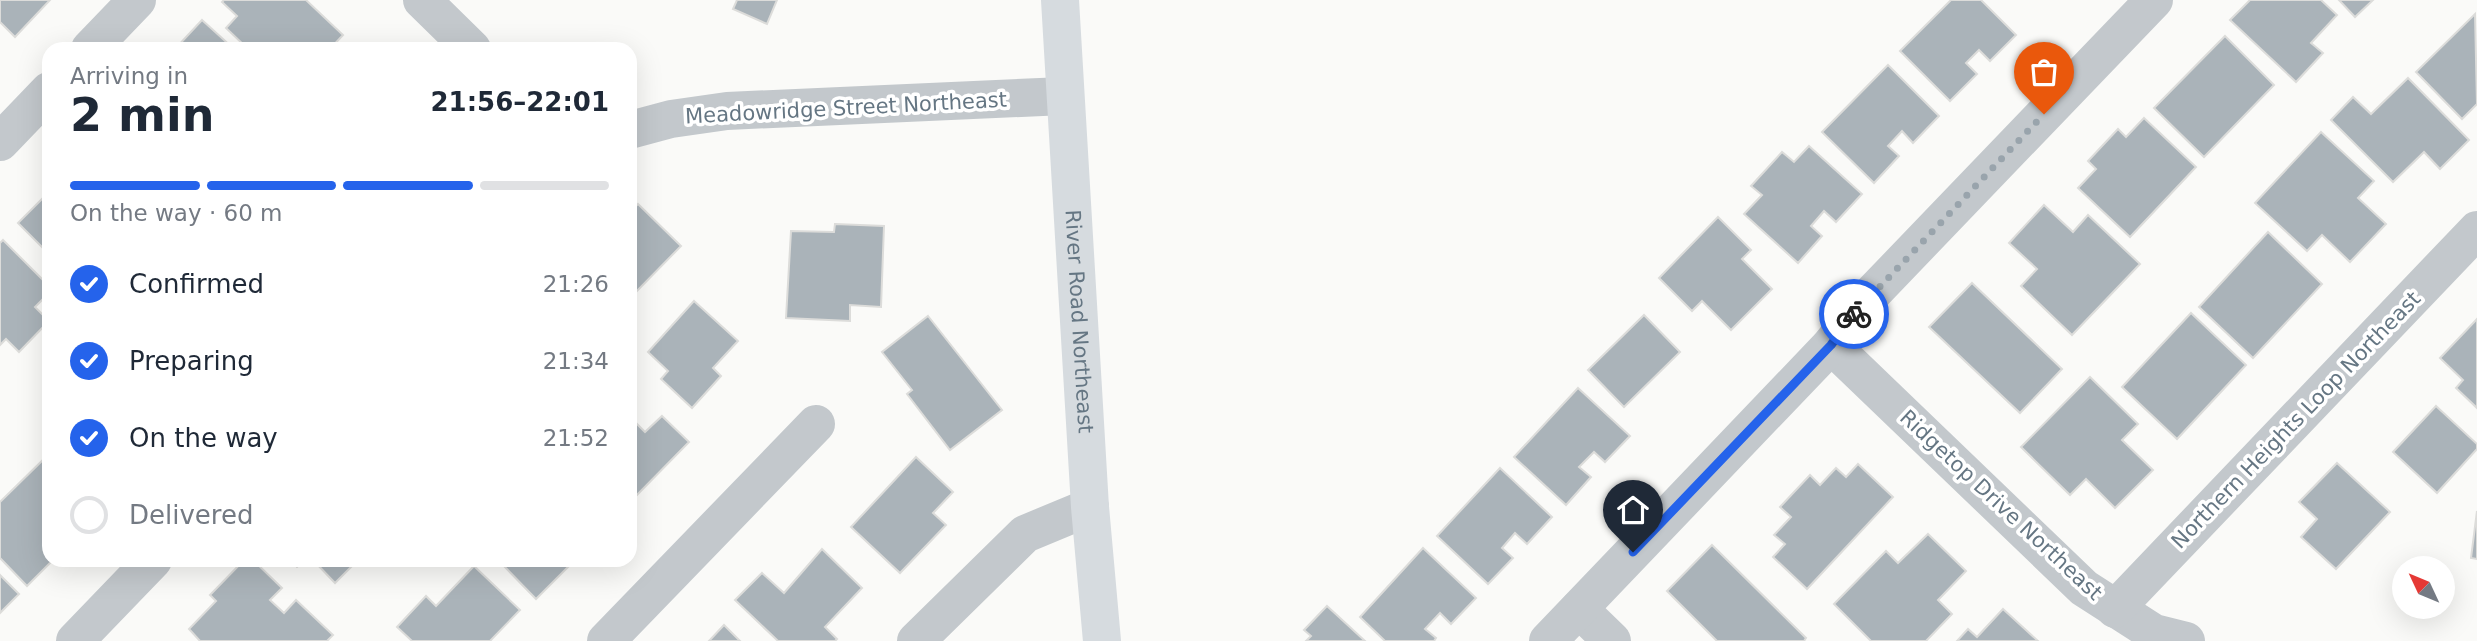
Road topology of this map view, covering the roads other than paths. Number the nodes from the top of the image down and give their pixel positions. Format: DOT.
graph roads {
  1 [pos="137,0"];
  2 [pos="422,0"];
  3 [pos="1060,0"];
  4 [pos="2154,0"];
  5 [pos="97,42"];
  6 [pos="465,42"];
  7 [pos="1064,96"];
  8 [pos="42,99"];
  9 [pos="637,128"];
  10 [pos="0,142"];
  11 [pos="2477,230"];
  12 [pos="1831,345"];
  13 [pos="816,424"];
  14 [pos="1090,507"];
  15 [pos="147,567"];
  16 [pos="1579,609"];
  17 [pos="2115,609"];
  18 [pos="90,636"];
  19 [pos="606,641"];
  20 [pos="916,641"];
  21 [pos="1102,641"];
  22 [pos="1548,641"];
  23 [pos="1612,641"];
  24 [pos="2186,641"];
  1 -- 5 [label="street"];
  2 -- 6 [label="street"];
  3 -- 7 [label="main road, River Road Northeast"];
  4 -- 12 [label="street"];
  7 -- 9 [label="street, Meadowridge Street Northeast"];
  7 -- 14 [label="main road, River Road Northeast"];
  8 -- 10 [label="street"];
  11 -- 17 [label="street, Northern Heights Loop Northeast"];
  12 -- 16 [label="street"];
  12 -- 17 [label="street, Ridgetop Drive Northeast"];
  13 -- 19 [label="street"];
  14 -- 20 [label="street"];
  14 -- 21 [label="main road, River Road Northeast"];
  15 -- 18 [label="street"];
  16 -- 22 [label="street"];
  16 -- 23 [label="street"];
  17 -- 24 [label="street, Ridgetop Drive Northeast"];
}
